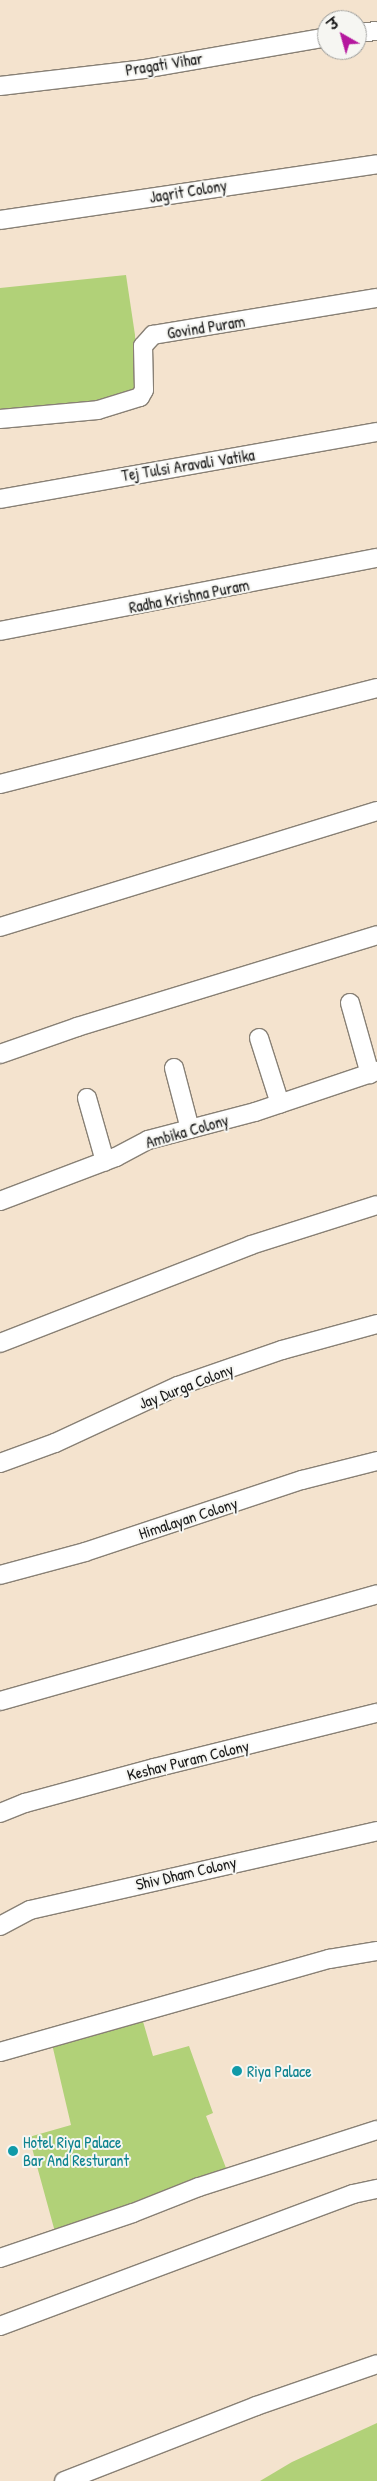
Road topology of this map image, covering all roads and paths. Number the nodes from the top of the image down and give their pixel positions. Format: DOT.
graph roads {
  1 [pos="317,39"];
  2 [pos="0,86"];
  3 [pos="377,164"];
  4 [pos="0,220"];
  5 [pos="377,298"];
  6 [pos="0,419"];
  7 [pos="377,432"];
  8 [pos="0,499"];
  9 [pos="377,558"];
  10 [pos="0,631"];
  11 [pos="377,688"];
  12 [pos="0,784"];
  13 [pos="377,811"];
  14 [pos="0,927"];
  15 [pos="377,934"];
  16 [pos="350,1004"];
  17 [pos="259,1038"];
  18 [pos="0,1054"];
  19 [pos="174,1068"];
  20 [pos="373,1072"];
  21 [pos="87,1098"];
  22 [pos="280,1104"];
  23 [pos="190,1129"];
  24 [pos="105,1162"];
  25 [pos="0,1201"];
  26 [pos="377,1205"];
  27 [pos="377,1324"];
  28 [pos="0,1342"];
  29 [pos="377,1461"];
  30 [pos="0,1462"];
  31 [pos="0,1575"];
  32 [pos="377,1594"];
  33 [pos="0,1701"];
  34 [pos="377,1713"];
  35 [pos="0,1813"];
  36 [pos="377,1831"];
  37 [pos="0,1926"];
  38 [pos="377,1951"];
  39 [pos="0,2052"];
  40 [pos="377,2130"];
  41 [pos="377,2189"];
  42 [pos="0,2258"];
  43 [pos="0,2326"];
  44 [pos="377,2364"];
  45 [pos="64,2481"];
  1 -- 2 [label="street, Pragati Vihar"];
  3 -- 4 [label="street, Jagrit Colony"];
  5 -- 6 [label="street, Govind Puram"];
  7 -- 8 [label="street, Tej Tulsi Aravali Vatika"];
  9 -- 10 [label="street, Radha Krishna Puram"];
  11 -- 12 [label="street"];
  13 -- 14 [label="street"];
  15 -- 18 [label="street"];
  16 -- 20 [label="street"];
  17 -- 22 [label="street"];
  19 -- 23 [label="street"];
  20 -- 22 [label="street, Ambika Colony"];
  21 -- 24 [label="street"];
  22 -- 23 [label="street, Ambika Colony"];
  23 -- 24 [label="street, Ambika Colony"];
  24 -- 25 [label="street, Ambika Colony"];
  26 -- 28 [label="street"];
  27 -- 30 [label="street, Jay Durga Colony"];
  29 -- 31 [label="street, Himalayan Colony"];
  32 -- 33 [label="street"];
  34 -- 35 [label="street, Keshav Puram Colony"];
  36 -- 37 [label="street, Shiv Dham Colony"];
  38 -- 39 [label="street"];
  40 -- 42 [label="street"];
  41 -- 43 [label="street"];
  44 -- 45 [label="street"];
}
